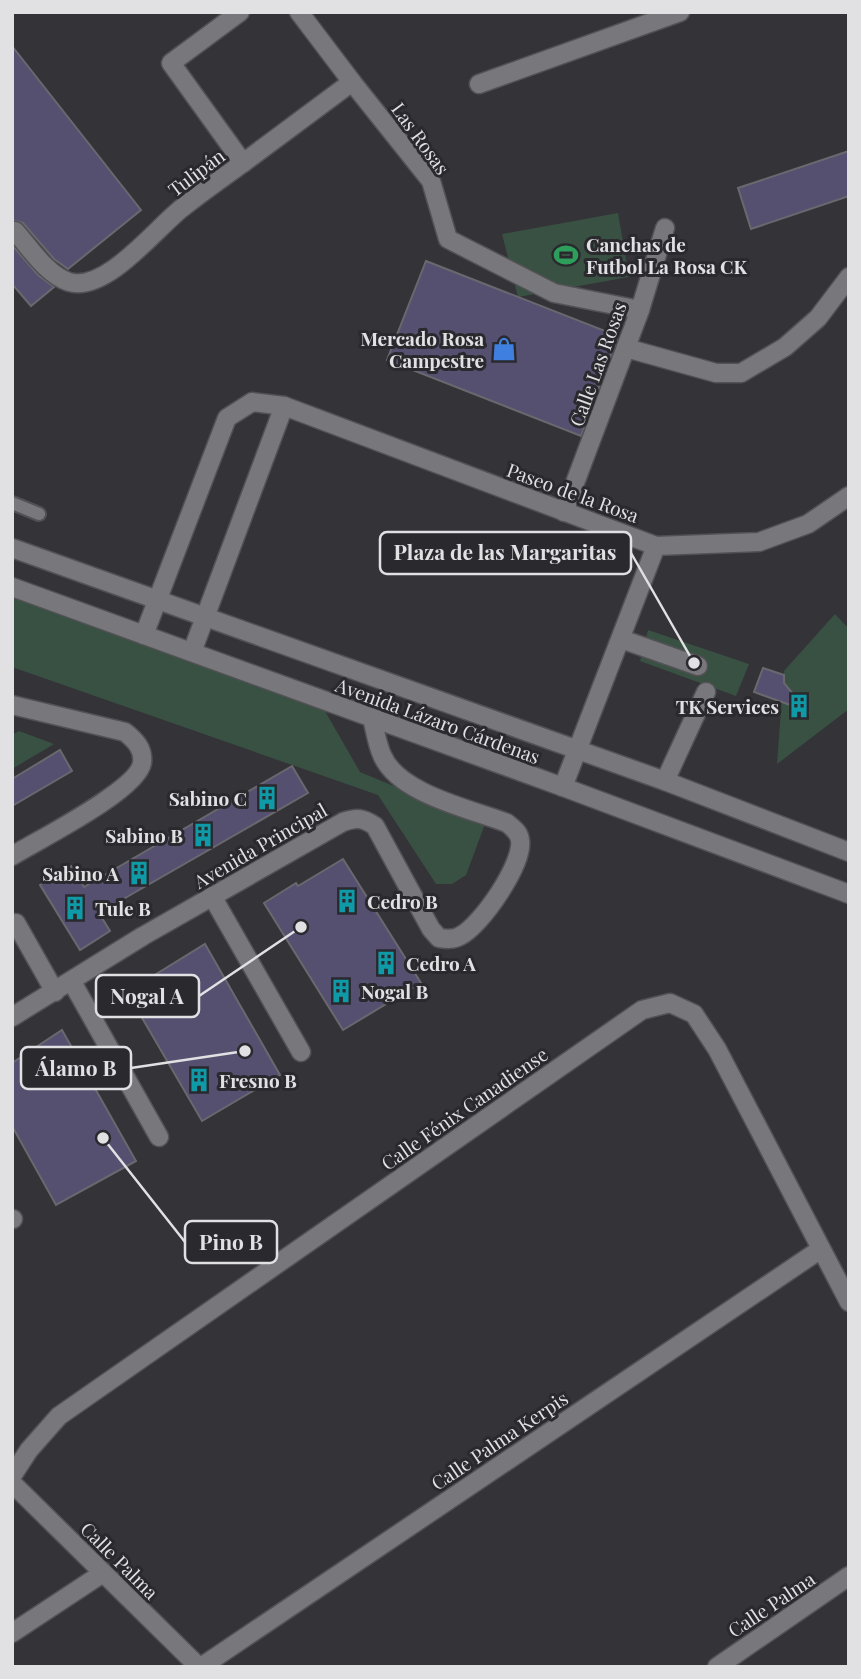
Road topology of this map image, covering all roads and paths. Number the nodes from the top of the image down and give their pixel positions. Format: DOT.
graph roads {
  1 [pos="240,12"];
  2 [pos="299,12"];
  3 [pos="680,12"];
  4 [pos="352,82"];
  5 [pos="479,84"];
  6 [pos="243,163"];
  7 [pos="665,228"];
  8 [pos="12,231"];
  9 [pos="849,277"];
  10 [pos="639,310"];
  11 [pos="626,348"];
  12 [pos="284,406"];
  13 [pos="849,496"];
  14 [pos="12,503"];
  15 [pos="565,512"];
  16 [pos="39,514"];
  17 [pos="656,546"];
  18 [pos="12,548"];
  19 [pos="12,587"];
  20 [pos="158,600"];
  21 [pos="205,617"];
  22 [pos="144,635"];
  23 [pos="621,639"];
  24 [pos="192,652"];
  25 [pos="698,666"];
  26 [pos="706,692"];
  27 [pos="12,705"];
  28 [pos="372,718"];
  29 [pos="578,750"];
  30 [pos="665,781"];
  31 [pos="564,787"];
  32 [pos="849,852"];
  33 [pos="12,856"];
  34 [pos="849,894"];
  35 [pos="212,896"];
  36 [pos="16,923"];
  37 [pos="72,982"];
  38 [pos="55,992"];
  39 [pos="12,1017"];
  40 [pos="301,1052"];
  41 [pos="159,1137"];
  42 [pos="821,1249"];
  43 [pos="849,1301"];
  44 [pos="12,1476"];
  45 [pos="12,1483"];
  46 [pos="103,1573"];
  47 [pos="849,1576"];
  48 [pos="12,1633"];
  49 [pos="200,1667"];
  50 [pos="717,1667"];
  1 -- 6 [label="street, Tulipán"];
  2 -- 4 [label="street"];
  3 -- 5 [label="street"];
  4 -- 6 [label="street"];
  4 -- 10 [label="street, Las Rosas"];
  6 -- 8 [label="street, Tulipán"];
  7 -- 10 [label="street, Calle Las Rosas"];
  9 -- 11 [label="street"];
  10 -- 11 [label="street, Calle Las Rosas"];
  11 -- 15 [label="street, Calle Las Rosas"];
  12 -- 15 [label="street, Paseo de la Rosa"];
  12 -- 20 [label="street, Paseo de la Rosa"];
  12 -- 21 [label="street"];
  13 -- 17 [label="street, Paseo de la Rosa"];
  14 -- 16 [label="lane"];
  15 -- 17 [label="street, Paseo de la Rosa"];
  17 -- 23 [label="street"];
  18 -- 20 [label="street, Avenida Lázaro Cárdenas"];
  19 -- 22 [label="street, Avenida Lázaro Cárdenas"];
  20 -- 21 [label="street, Avenida Lázaro Cárdenas"];
  20 -- 22 [label="street, Paseo de la Rosa"];
  21 -- 24 [label="street"];
  21 -- 29 [label="street, Avenida Lázaro Cárdenas"];
  22 -- 24 [label="street, Avenida Lázaro Cárdenas"];
  23 -- 25 [label="street"];
  23 -- 29 [label="street"];
  24 -- 28 [label="street, Avenida Lázaro Cárdenas"];
  26 -- 30 [label="street"];
  27 -- 33 [label="street"];
  28 -- 31 [label="street, Avenida Lázaro Cárdenas"];
  28 -- 35 [label="street, Avenida Principal"];
  29 -- 30 [label="street, Avenida Lázaro Cárdenas"];
  29 -- 31 [label="street"];
  30 -- 32 [label="street, Avenida Lázaro Cárdenas"];
  31 -- 34 [label="street, Avenida Lázaro Cárdenas"];
  35 -- 37 [label="street, Avenida Principal"];
  35 -- 40 [label="street"];
  36 -- 38 [label="street"];
  37 -- 38 [label="street, Avenida Principal"];
  37 -- 41 [label="street"];
  38 -- 39 [label="street, Avenida Principal"];
  42 -- 43 [label="street, Calle Fénix Canadiense"];
  42 -- 44 [label="street, Calle Fénix Canadiense"];
  42 -- 49 [label="street, Calle Palma Kerpis"];
  45 -- 46 [label="street, Calle Palma"];
  46 -- 48 [label="street"];
  46 -- 49 [label="street, Calle Palma"];
  47 -- 50 [label="street, Calle Palma"];
}
